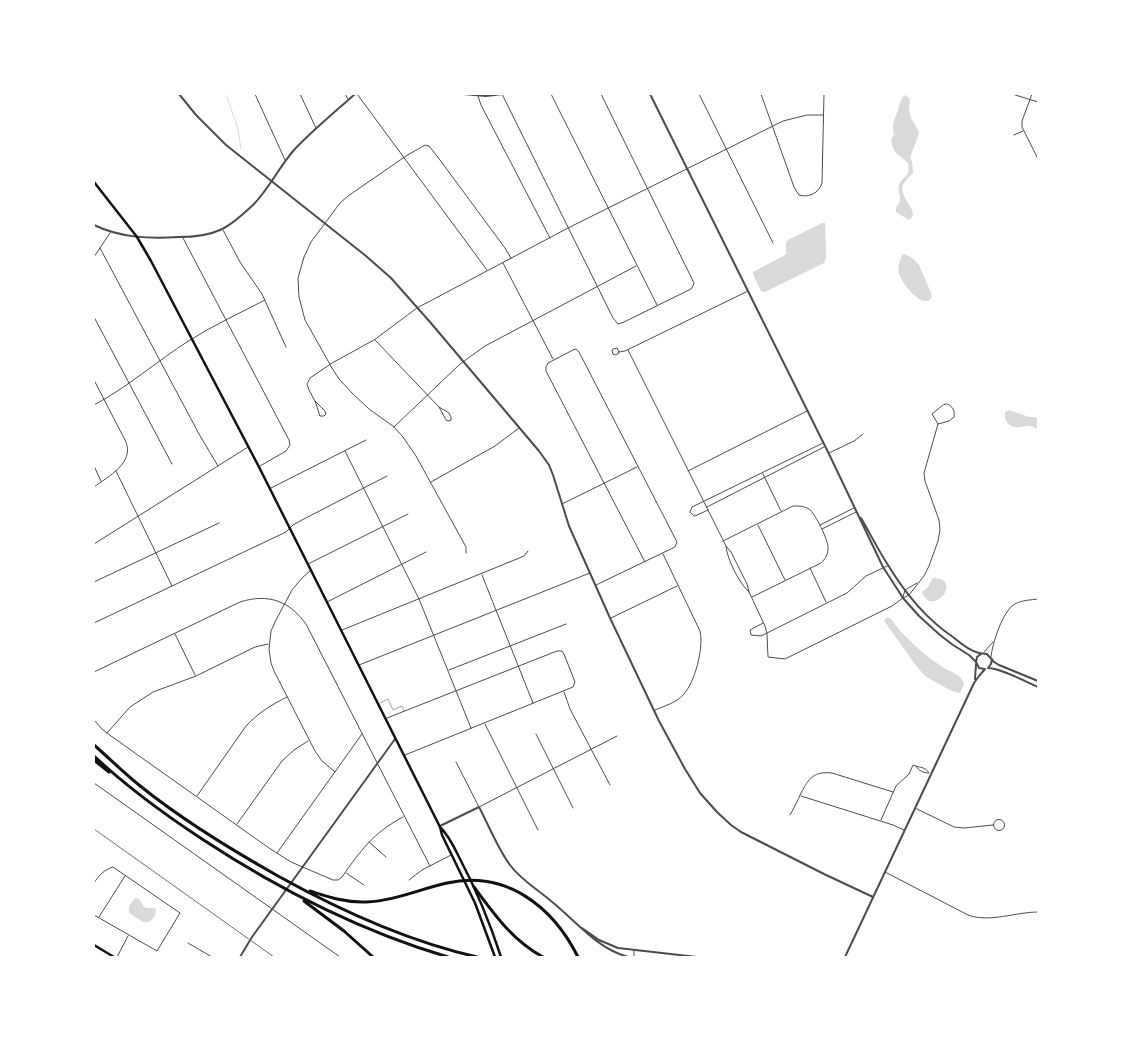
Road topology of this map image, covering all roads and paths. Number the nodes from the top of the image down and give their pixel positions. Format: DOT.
graph roads {
  1 [pos="179,94"];
  2 [pos="255,94"];
  3 [pos="300,94"];
  4 [pos="346,94"];
  5 [pos="356,94"];
  6 [pos="462,94"];
  7 [pos="502,94"];
  8 [pos="551,94"];
  9 [pos="601,94"];
  10 [pos="650,94"];
  11 [pos="699,94"];
  12 [pos="761,94"];
  13 [pos="824,94"];
  14 [pos="1012,94"];
  15 [pos="1032,94"];
  16 [pos="478,96"];
  17 [pos="1030,99"];
  18 [pos="348,100"];
  19 [pos="1038,102"];
  20 [pos="823,114"];
  21 [pos="773,126"];
  22 [pos="316,129"];
  23 [pos="1024,130"];
  24 [pos="1014,134"];
  25 [pos="727,150"];
  26 [pos="404,158"];
  27 [pos="1038,159"];
  28 [pos="286,160"];
  29 [pos="688,170"];
  30 [pos="271,181"];
  31 [pos="94,182"];
  32 [pos="648,188"];
  33 [pos="608,208"];
  34 [pos="326,224"];
  35 [pos="94,225"];
  36 [pos="568,228"];
  37 [pos="223,229"];
  38 [pos="111,232"];
  39 [pos="137,237"];
  40 [pos="182,237"];
  41 [pos="550,238"];
  42 [pos="773,243"];
  43 [pos="100,248"];
  44 [pos="94,256"];
  45 [pos="511,258"];
  46 [pos="503,262"];
  47 [pos="636,266"];
  48 [pos="488,271"];
  49 [pos="597,286"];
  50 [pos="748,290"];
  51 [pos="265,300"];
  52 [pos="657,305"];
  53 [pos="417,308"];
  54 [pos="94,317"];
  55 [pos="533,320"];
  56 [pos="226,321"];
  57 [pos="192,339"];
  58 [pos="374,340"];
  59 [pos="286,348"];
  60 [pos="628,350"];
  61 [pos="620,352"];
  62 [pos="554,360"];
  63 [pos="160,361"];
  64 [pos="463,361"];
  65 [pos="330,364"];
  66 [pos="94,380"];
  67 [pos="129,383"];
  68 [pos="427,395"];
  69 [pos="104,400"];
  70 [pos="315,401"];
  71 [pos="94,406"];
  72 [pos="439,408"];
  73 [pos="808,411"];
  74 [pos="938,424"];
  75 [pos="394,427"];
  76 [pos="520,427"];
  77 [pos="863,434"];
  78 [pos="366,440"];
  79 [pos="823,443"];
  80 [pos="249,446"];
  81 [pos="825,447"];
  82 [pos="345,451"];
  83 [pos="829,454"];
  84 [pos="172,464"];
  85 [pos="94,466"];
  86 [pos="218,466"];
  87 [pos="638,466"];
  88 [pos="259,467"];
  89 [pos="116,470"];
  90 [pos="688,471"];
  91 [pos="762,473"];
  92 [pos="388,476"];
  93 [pos="765,478"];
  94 [pos="101,481"];
  95 [pos="430,482"];
  96 [pos="604,483"];
  97 [pos="94,487"];
  98 [pos="363,488"];
  99 [pos="270,489"];
  100 [pos="704,502"];
  101 [pos="562,504"];
  102 [pos="855,507"];
  103 [pos="707,508"];
  104 [pos="782,512"];
  105 [pos="857,512"];
  106 [pos="408,514"];
  107 [pos="138,516"];
  108 [pos="218,523"];
  109 [pos="757,524"];
  110 [pos="383,526"];
  111 [pos="819,526"];
  112 [pos="290,528"];
  113 [pos="821,530"];
  114 [pos="723,541"];
  115 [pos="94,544"];
  116 [pos="726,546"];
  117 [pos="528,551"];
  118 [pos="426,552"];
  119 [pos="156,553"];
  120 [pos="466,553"];
  121 [pos="663,553"];
  122 [pos="644,562"];
  123 [pos="308,564"];
  124 [pos="402,564"];
  125 [pos="888,565"];
  126 [pos="883,567"];
  127 [pos="810,568"];
  128 [pos="311,570"];
  129 [pos="590,573"];
  130 [pos="482,574"];
  131 [pos="785,581"];
  132 [pos="94,582"];
  133 [pos="919,582"];
  134 [pos="678,585"];
  135 [pos="172,586"];
  136 [pos="596,586"];
  137 [pos="905,590"];
  138 [pos="749,592"];
  139 [pos="908,595"];
  140 [pos="752,598"];
  141 [pos="903,598"];
  142 [pos="419,599"];
  143 [pos="1038,599"];
  144 [pos="327,602"];
  145 [pos="827,603"];
  146 [pos="285,604"];
  147 [pos="496,610"];
  148 [pos="610,618"];
  149 [pos="764,622"];
  150 [pos="94,624"];
  151 [pos="566,624"];
  152 [pos="341,630"];
  153 [pos="175,633"];
  154 [pos="767,633"];
  155 [pos="434,635"];
  156 [pos="994,639"];
  157 [pos="269,644"];
  158 [pos="510,646"];
  159 [pos="982,653"];
  160 [pos="991,658"];
  161 [pos="976,663"];
  162 [pos="359,665"];
  163 [pos="519,666"];
  164 [pos="986,669"];
  165 [pos="448,670"];
  166 [pos="94,672"];
  167 [pos="196,676"];
  168 [pos="1038,680"];
  169 [pos="974,683"];
  170 [pos="1038,687"];
  171 [pos="456,691"];
  172 [pos="564,691"];
  173 [pos="287,697"];
  174 [pos="533,703"];
  175 [pos="378,704"];
  176 [pos="655,711"];
  177 [pos="404,712"];
  178 [pos="386,719"];
  179 [pos="94,720"];
  180 [pos="485,723"];
  181 [pos="471,728"];
  182 [pos="106,733"];
  183 [pos="362,734"];
  184 [pos="536,734"];
  185 [pos="617,736"];
  186 [pos="396,738"];
  187 [pos="309,740"];
  188 [pos="94,745"];
  189 [pos="591,749"];
  190 [pos="404,755"];
  191 [pos="94,756"];
  192 [pos="94,760"];
  193 [pos="456,762"];
  194 [pos="377,764"];
  195 [pos="554,769"];
  196 [pos="334,772"];
  197 [pos="930,773"];
  198 [pos="94,783"];
  199 [pos="125,784"];
  200 [pos="610,785"];
  201 [pos="517,788"];
  202 [pos="893,792"];
  203 [pos="196,796"];
  204 [pos="800,796"];
  205 [pos="479,807"];
  206 [pos="573,808"];
  207 [pos="915,808"];
  208 [pos="790,815"];
  209 [pos="404,816"];
  210 [pos="881,821"];
  211 [pos="237,825"];
  212 [pos="994,825"];
  213 [pos="440,826"];
  214 [pos="538,830"];
  215 [pos="904,831"];
  216 [pos="368,842"];
  217 [pos="277,854"];
  218 [pos="452,854"];
  219 [pos="386,857"];
  220 [pos="430,866"];
  221 [pos="303,867"];
  222 [pos="346,872"];
  223 [pos="884,872"];
  224 [pos="126,875"];
  225 [pos="408,880"];
  226 [pos="94,883"];
  227 [pos="364,885"];
  228 [pos="474,887"];
  229 [pos="300,888"];
  230 [pos="295,894"];
  231 [pos="873,897"];
  232 [pos="272,910"];
  233 [pos="1038,912"];
  234 [pos="94,914"];
  235 [pos="99,918"];
  236 [pos="576,924"];
  237 [pos="129,935"];
  238 [pos="188,943"];
  239 [pos="94,945"];
  240 [pos="634,950"];
  241 [pos="116,957"];
  242 [pos="212,957"];
  243 [pos="240,957"];
  244 [pos="340,957"];
  245 [pos="373,957"];
  246 [pos="448,957"];
  247 [pos="477,957"];
  248 [pos="495,957"];
  249 [pos="500,957"];
  250 [pos="542,957"];
  251 [pos="578,957"];
  252 [pos="628,957"];
  253 [pos="634,957"];
  254 [pos="697,957"];
  255 [pos="845,957"];
  1 -- 30 [label="street"];
  2 -- 28 [label="street"];
  3 -- 22 [label="street"];
  4 -- 18 [label="street"];
  5 -- 18 [label="street"];
  5 -- 26 [label="street"];
  6 -- 16 [label="street"];
  7 -- 16 [label="street"];
  7 -- 36 [label="street"];
  8 -- 33 [label="street"];
  9 -- 32 [label="street"];
  10 -- 29 [label="street"];
  11 -- 25 [label="street"];
  12 -- 21 [label="street"];
  13 -- 20 [label="street"];
  14 -- 17 [label="street"];
  15 -- 17 [label="street"];
  16 -- 41 [label="street"];
  17 -- 19 [label="street"];
  17 -- 23 [label="street"];
  18 -- 22 [label="street"];
  20 -- 21 [label="street"];
  20 -- 21 [label="street"];
  21 -- 25 [label="street"];
  22 -- 28 [label="street"];
  23 -- 24 [label="street"];
  23 -- 27 [label="street"];
  25 -- 29 [label="street"];
  25 -- 42 [label="street"];
  26 -- 34 [label="street"];
  26 -- 45 [label="street"];
  26 -- 48 [label="street"];
  28 -- 30 [label="street"];
  29 -- 32 [label="street"];
  29 -- 50 [label="street"];
  30 -- 34 [label="street"];
  30 -- 37 [label="street"];
  31 -- 39 [label="main road"];
  32 -- 33 [label="street"];
  32 -- 52 [label="street"];
  33 -- 36 [label="street"];
  33 -- 47 [label="street"];
  34 -- 53 [label="street"];
  34 -- 65 [label="street"];
  35 -- 38 [label="street"];
  36 -- 41 [label="street"];
  36 -- 49 [label="street"];
  37 -- 40 [label="street"];
  37 -- 51 [label="street"];
  38 -- 39 [label="street"];
  38 -- 43 [label="street"];
  39 -- 40 [label="street"];
  39 -- 57 [label="main road"];
  40 -- 56 [label="street"];
  41 -- 45 [label="street"];
  43 -- 44 [label="street"];
  43 -- 63 [label="street"];
  45 -- 46 [label="street"];
  46 -- 48 [label="street"];
  46 -- 55 [label="street"];
  47 -- 49 [label="street"];
  47 -- 52 [label="street"];
  48 -- 53 [label="street"];
  49 -- 52 [label="street"];
  49 -- 55 [label="street"];
  50 -- 60 [label="street"];
  50 -- 73 [label="street"];
  51 -- 56 [label="street"];
  51 -- 59 [label="street"];
  53 -- 58 [label="street"];
  53 -- 64 [label="street"];
  54 -- 67 [label="street"];
  55 -- 62 [label="street"];
  55 -- 64 [label="street"];
  56 -- 57 [label="street"];
  56 -- 88 [label="street"];
  57 -- 63 [label="street"];
  57 -- 80 [label="main road"];
  58 -- 65 [label="street"];
  58 -- 68 [label="street"];
  60 -- 61 [label="street"];
  60 -- 90 [label="street"];
  62 -- 87 [label="street"];
  62 -- 96 [label="street"];
  63 -- 67 [label="street"];
  63 -- 86 [label="street"];
  64 -- 68 [label="street"];
  64 -- 76 [label="street"];
  65 -- 70 [label="street"];
  65 -- 75 [label="street"];
  66 -- 69 [label="street"];
  67 -- 69 [label="street"];
  67 -- 84 [label="street"];
  68 -- 72 [label="street"];
  68 -- 75 [label="street"];
  69 -- 71 [label="street"];
  69 -- 89 [label="street"];
  70 -- 70 [label="street"];
  72 -- 72 [label="street"];
  73 -- 79 [label="street"];
  73 -- 90 [label="street"];
  74 -- 74 [label="street"];
  74 -- 133 [label="street"];
  75 -- 95 [label="street"];
  76 -- 95 [label="street"];
  76 -- 101 [label="street"];
  77 -- 83 [label="street"];
  78 -- 82 [label="street"];
  79 -- 81 [label="street"];
  79 -- 91 [label="street"];
  80 -- 86 [label="street"];
  80 -- 88 [label="main road"];
  81 -- 83 [label="street"];
  81 -- 93 [label="street"];
  82 -- 98 [label="street"];
  82 -- 99 [label="street"];
  83 -- 102 [label="street"];
  85 -- 94 [label="street"];
  86 -- 107 [label="street"];
  87 -- 96 [label="street"];
  87 -- 121 [label="street"];
  88 -- 99 [label="main road"];
  89 -- 94 [label="street"];
  89 -- 107 [label="street"];
  90 -- 100 [label="street"];
  91 -- 93 [label="street"];
  91 -- 100 [label="street"];
  92 -- 98 [label="street"];
  93 -- 103 [label="street"];
  93 -- 104 [label="street"];
  94 -- 97 [label="street"];
  95 -- 120 [label="street"];
  96 -- 101 [label="street"];
  96 -- 122 [label="street"];
  98 -- 110 [label="street"];
  98 -- 112 [label="street"];
  99 -- 112 [label="main road"];
  100 -- 103 [label="street"];
  100 -- 103 [label="street"];
  101 -- 129 [label="street"];
  102 -- 105 [label="street"];
  102 -- 111 [label="street"];
  103 -- 114 [label="street"];
  104 -- 109 [label="street"];
  104 -- 111 [label="street"];
  105 -- 113 [label="street"];
  105 -- 125 [label="street"];
  105 -- 126 [label="street"];
  106 -- 110 [label="street"];
  107 -- 115 [label="street"];
  107 -- 119 [label="street"];
  108 -- 119 [label="street"];
  109 -- 114 [label="street"];
  109 -- 131 [label="street"];
  110 -- 123 [label="street"];
  110 -- 124 [label="street"];
  111 -- 113 [label="street"];
  112 -- 123 [label="main road"];
  112 -- 135 [label="street"];
  113 -- 127 [label="street"];
  114 -- 116 [label="street"];
  116 -- 138 [label="street"];
  116 -- 138 [label="street"];
  117 -- 130 [label="street"];
  118 -- 124 [label="street"];
  119 -- 132 [label="street"];
  119 -- 135 [label="street"];
  121 -- 122 [label="street"];
  121 -- 134 [label="street"];
  122 -- 136 [label="street"];
  123 -- 128 [label="main road"];
  124 -- 142 [label="street"];
  124 -- 144 [label="street"];
  125 -- 126 [label="street"];
  125 -- 137 [label="street"];
  126 -- 141 [label="street"];
  126 -- 145 [label="street"];
  127 -- 131 [label="street"];
  127 -- 145 [label="street"];
  128 -- 144 [label="main road"];
  128 -- 146 [label="street"];
  129 -- 136 [label="street"];
  129 -- 147 [label="street"];
  130 -- 142 [label="street"];
  130 -- 147 [label="street"];
  131 -- 140 [label="street"];
  133 -- 137 [label="street"];
  133 -- 139 [label="street"];
  134 -- 148 [label="street"];
  134 -- 176 [label="street"];
  135 -- 150 [label="street"];
  136 -- 148 [label="street"];
  137 -- 139 [label="street"];
  137 -- 141 [label="street"];
  138 -- 140 [label="street"];
  139 -- 141 [label="street"];
  139 -- 159 [label="street"];
  140 -- 149 [label="street"];
  141 -- 154 [label="street"];
  141 -- 161 [label="street"];
  142 -- 152 [label="street"];
  142 -- 155 [label="street"];
  143 -- 156 [label="street"];
  144 -- 152 [label="main road"];
  145 -- 154 [label="street"];
  146 -- 153 [label="street"];
  146 -- 157 [label="street"];
  146 -- 183 [label="street"];
  147 -- 155 [label="street"];
  147 -- 158 [label="street"];
  148 -- 176 [label="street"];
  149 -- 154 [label="street"];
  149 -- 154 [label="street"];
  151 -- 158 [label="street"];
  152 -- 162 [label="main road"];
  153 -- 166 [label="street"];
  153 -- 167 [label="street"];
  155 -- 162 [label="street"];
  155 -- 165 [label="street"];
  156 -- 159 [label="street"];
  156 -- 160 [label="street"];
  157 -- 167 [label="street"];
  157 -- 173 [label="street"];
  158 -- 163 [label="street"];
  158 -- 165 [label="street"];
  159 -- 160 [label="street"];
  159 -- 161 [label="street"];
  160 -- 164 [label="street"];
  160 -- 168 [label="street"];
  161 -- 164 [label="street"];
  161 -- 169 [label="street"];
  162 -- 175 [label="main road"];
  163 -- 171 [label="street"];
  163 -- 172 [label="street"];
  163 -- 174 [label="street"];
  164 -- 169 [label="street"];
  164 -- 170 [label="street"];
  165 -- 171 [label="street"];
  167 -- 182 [label="street"];
  169 -- 197 [label="street"];
  171 -- 177 [label="street"];
  171 -- 181 [label="street"];
  172 -- 174 [label="street"];
  172 -- 189 [label="street"];
  173 -- 187 [label="street"];
  173 -- 203 [label="street"];
  174 -- 180 [label="street"];
  175 -- 177 [label="lane"];
  175 -- 178 [label="main road"];
  176 -- 231 [label="street"];
  177 -- 178 [label="street"];
  178 -- 186 [label="main road"];
  179 -- 182 [label="street"];
  180 -- 181 [label="street"];
  180 -- 201 [label="street"];
  181 -- 190 [label="street"];
  182 -- 203 [label="street"];
  183 -- 194 [label="street"];
  183 -- 196 [label="street"];
  184 -- 195 [label="street"];
  185 -- 189 [label="street"];
  186 -- 190 [label="main road"];
  186 -- 194 [label="street"];
  187 -- 196 [label="street"];
  187 -- 211 [label="street"];
  188 -- 229 [label="highway"];
  189 -- 195 [label="street"];
  189 -- 200 [label="street"];
  190 -- 213 [label="main road"];
  191 -- 199 [label="highway"];
  192 -- 199 [label="highway"];
  193 -- 205 [label="street"];
  194 -- 209 [label="street"];
  194 -- 221 [label="street"];
  195 -- 201 [label="street"];
  195 -- 206 [label="street"];
  196 -- 217 [label="street"];
  197 -- 202 [label="street"];
  197 -- 207 [label="street"];
  198 -- 232 [label="street"];
  199 -- 230 [label="highway"];
  201 -- 205 [label="street"];
  201 -- 214 [label="street"];
  202 -- 204 [label="street"];
  202 -- 210 [label="street"];
  203 -- 211 [label="street"];
  204 -- 208 [label="street"];
  204 -- 210 [label="street"];
  205 -- 213 [label="street"];
  205 -- 236 [label="street"];
  207 -- 212 [label="street"];
  207 -- 215 [label="street"];
  209 -- 216 [label="street"];
  209 -- 220 [label="street"];
  210 -- 215 [label="street"];
  211 -- 217 [label="street"];
  212 -- 212 [label="street"];
  213 -- 218 [label="main road"];
  213 -- 228 [label="main road"];
  215 -- 223 [label="street"];
  216 -- 219 [label="street"];
  216 -- 222 [label="street"];
  217 -- 221 [label="street"];
  218 -- 220 [label="street"];
  218 -- 248 [label="main road"];
  220 -- 225 [label="street"];
  221 -- 222 [label="street"];
  221 -- 232 [label="street"];
  222 -- 227 [label="street"];
  223 -- 231 [label="street"];
  223 -- 233 [label="street"];
  224 -- 226 [label="street"];
  224 -- 235 [label="street"];
  224 -- 237 [label="street"];
  228 -- 249 [label="main road"];
  228 -- 250 [label="highway"];
  229 -- 247 [label="highway"];
  229 -- 251 [label="highway"];
  230 -- 245 [label="highway"];
  230 -- 246 [label="highway"];
  231 -- 255 [label="street"];
  232 -- 243 [label="street"];
  232 -- 244 [label="street"];
  234 -- 235 [label="street"];
  235 -- 237 [label="street"];
  236 -- 240 [label="street"];
  236 -- 252 [label="street"];
  237 -- 241 [label="street"];
  238 -- 242 [label="street"];
  239 -- 241 [label="main road"];
  240 -- 253 [label="street"];
  240 -- 254 [label="street"];
}
